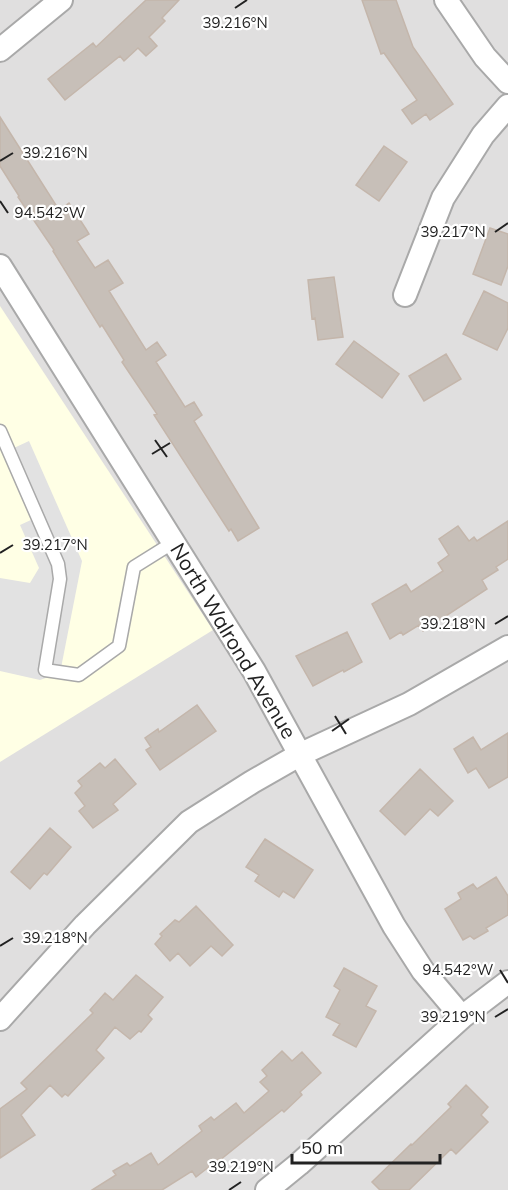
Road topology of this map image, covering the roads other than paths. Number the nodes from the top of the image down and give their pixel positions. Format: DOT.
graph roads {
  1 [pos="61,0"];
  2 [pos="446,0"];
  3 [pos="0,50"];
  4 [pos="508,82"];
  5 [pos="508,106"];
  6 [pos="0,267"];
  7 [pos="405,296"];
  8 [pos="0,431"];
  9 [pos="174,543"];
  10 [pos="508,647"];
  11 [pos="301,754"];
  12 [pos="508,982"];
  13 [pos="462,1017"];
  14 [pos="0,1019"];
  15 [pos="267,1190"];
  1 -- 3 [label="street"];
  2 -- 4 [label="street"];
  5 -- 7 [label="street"];
  6 -- 9 [label="street, North Walrond Avenue"];
  8 -- 9 [label="lane"];
  9 -- 11 [label="street, North Walrond Avenue"];
  10 -- 11 [label="street"];
  11 -- 13 [label="street, North Walrond Avenue"];
  11 -- 14 [label="street"];
  12 -- 13 [label="street"];
  13 -- 15 [label="street"];
}
